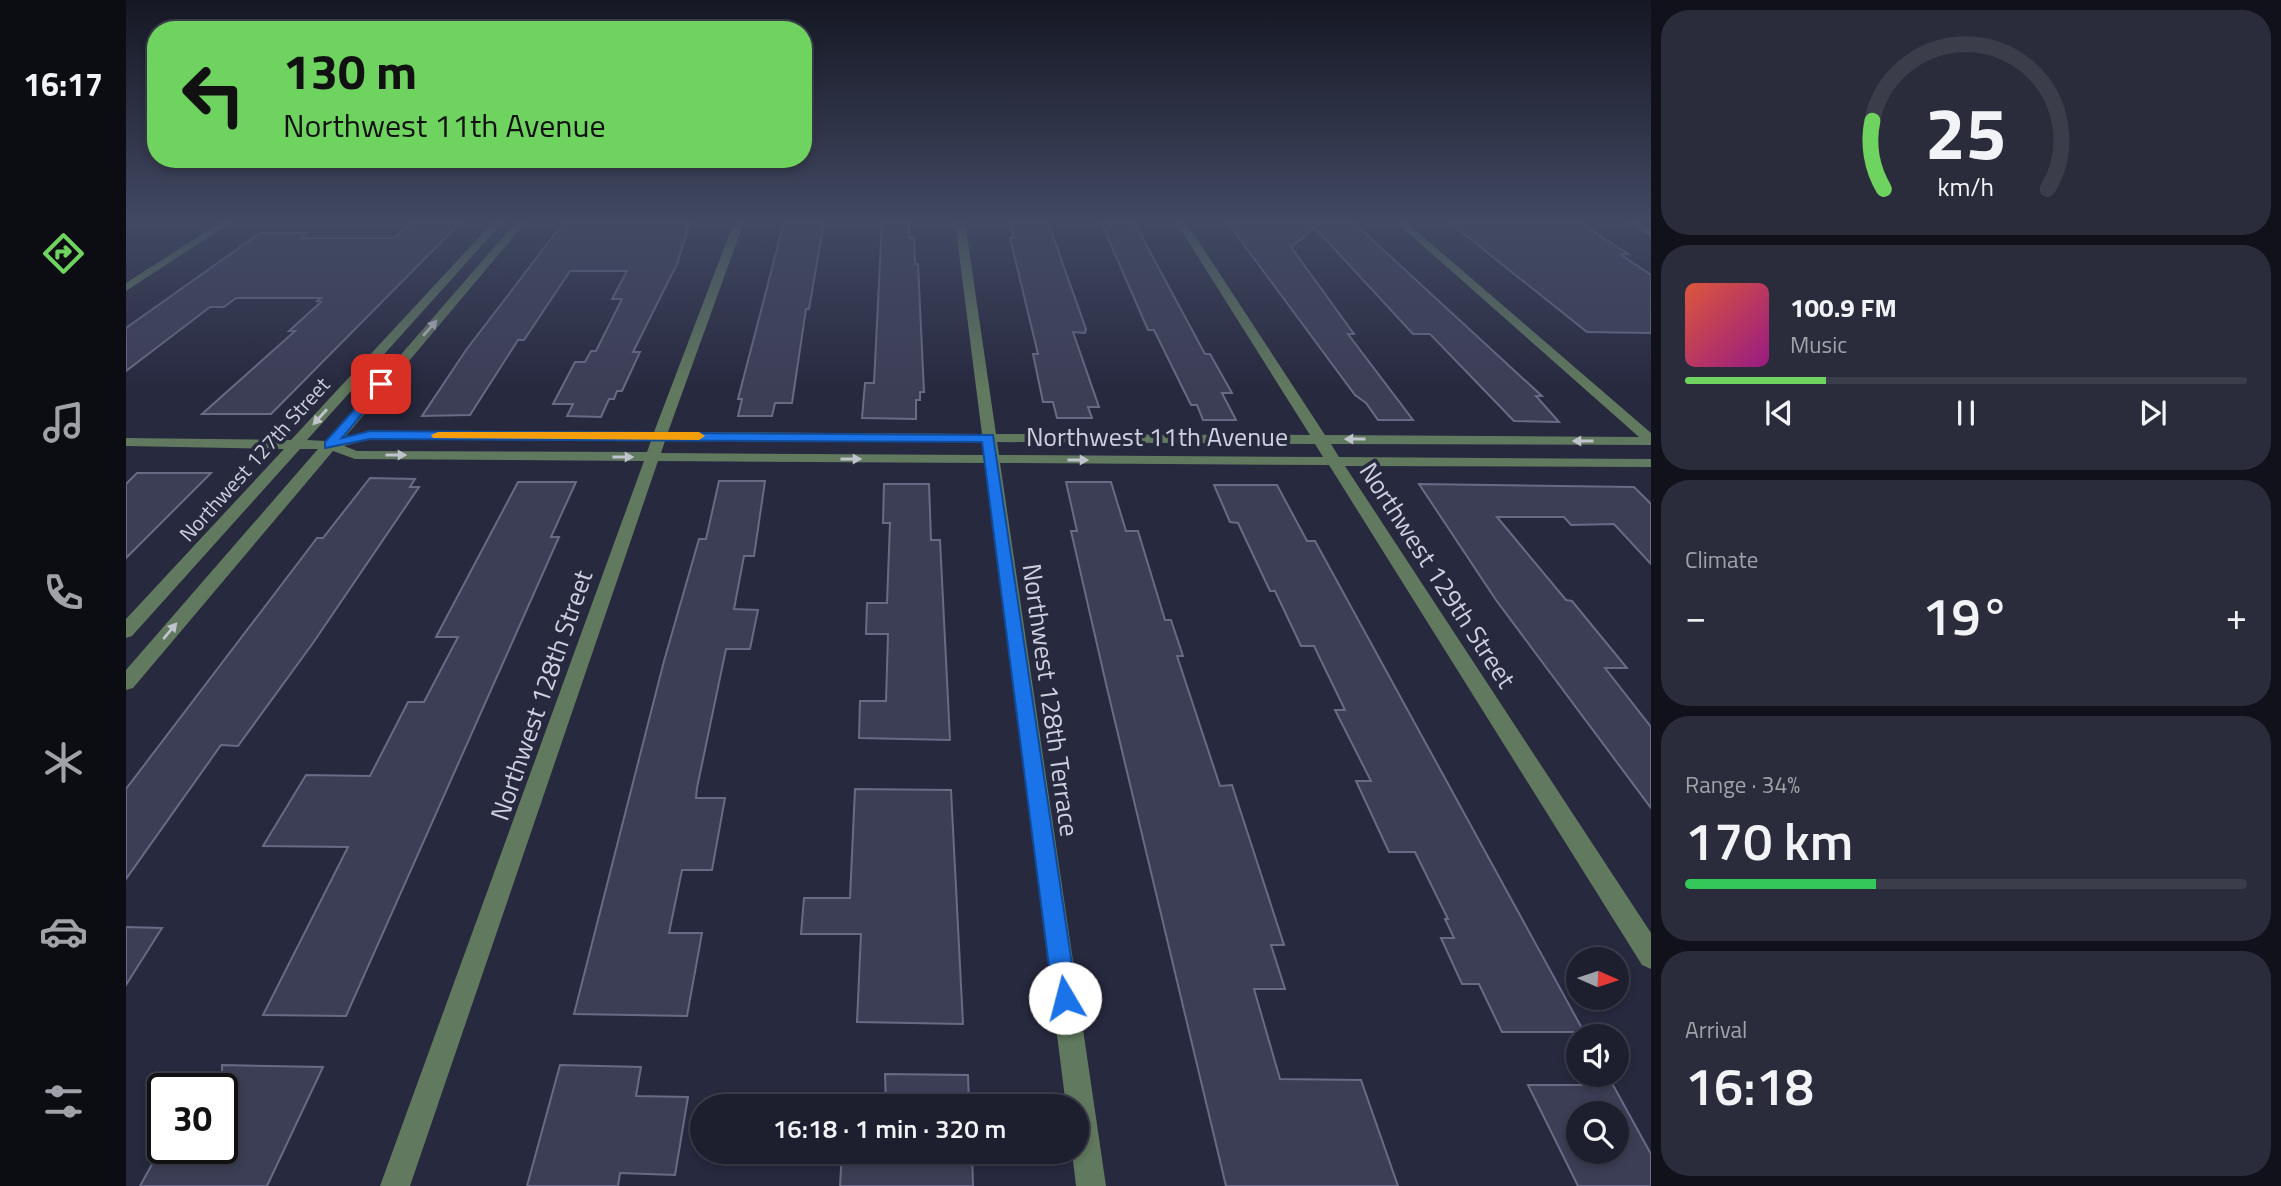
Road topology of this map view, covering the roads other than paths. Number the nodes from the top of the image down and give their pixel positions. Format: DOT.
graph roads {
  1 [pos="142,277"];
  2 [pos="448,277"];
  3 [pos="473,277"];
  4 [pos="719,277"];
  5 [pos="967,277"];
  6 [pos="1216,277"];
  7 [pos="1464,277"];
  8 [pos="126,288"];
  9 [pos="660,436"];
  10 [pos="988,438"];
  11 [pos="1319,439"];
  12 [pos="1651,440"];
  13 [pos="126,443"];
  14 [pos="296,444"];
  15 [pos="329,445"];
  16 [pos="653,457"];
  17 [pos="991,460"];
  18 [pos="1334,461"];
  19 [pos="1651,463"];
  20 [pos="126,631"];
  21 [pos="126,683"];
  22 [pos="1651,956"];
  23 [pos="395,1186"];
  24 [pos="1091,1186"];
  1 -- 8 [label="street"];
  2 -- 14 [label="street, Northwest 127th Street, one-way"];
  15 -- 3 [label="street, Northwest 127th Street, one-way"];
  4 -- 9 [label="street, Northwest 128th Street"];
  5 -- 10 [label="street, Northwest 128th Terrace"];
  6 -- 11 [label="street, Northwest 129th Street"];
  7 -- 12 [label="street"];
  9 -- 10 [label="street, Northwest 11th Avenue"];
  9 -- 15 [label="street, Northwest 11th Avenue"];
  9 -- 16 [label="street, Northwest 128th Street"];
  10 -- 11 [label="street, Northwest 11th Avenue"];
  10 -- 17 [label="street, Northwest 128th Terrace"];
  12 -- 11 [label="street, Northwest 11th Avenue, one-way"];
  11 -- 18 [label="street, Northwest 129th Street"];
  13 -- 14 [label="street, Northwest 11th Avenue"];
  14 -- 15 [label="street, Northwest 11th Avenue"];
  14 -- 20 [label="street, Northwest 127th Street"];
  15 -- 16 [label="street, Northwest 11th Avenue, one-way"];
  21 -- 15 [label="street, Northwest 127th Street, one-way"];
  16 -- 17 [label="street, Northwest 11th Avenue, one-way"];
  16 -- 23 [label="street, Northwest 128th Street"];
  17 -- 18 [label="street, Northwest 11th Avenue, one-way"];
  17 -- 24 [label="street, Northwest 128th Terrace"];
  18 -- 19 [label="street, Northwest 11th Avenue"];
  18 -- 22 [label="street, Northwest 129th Street"];
}
